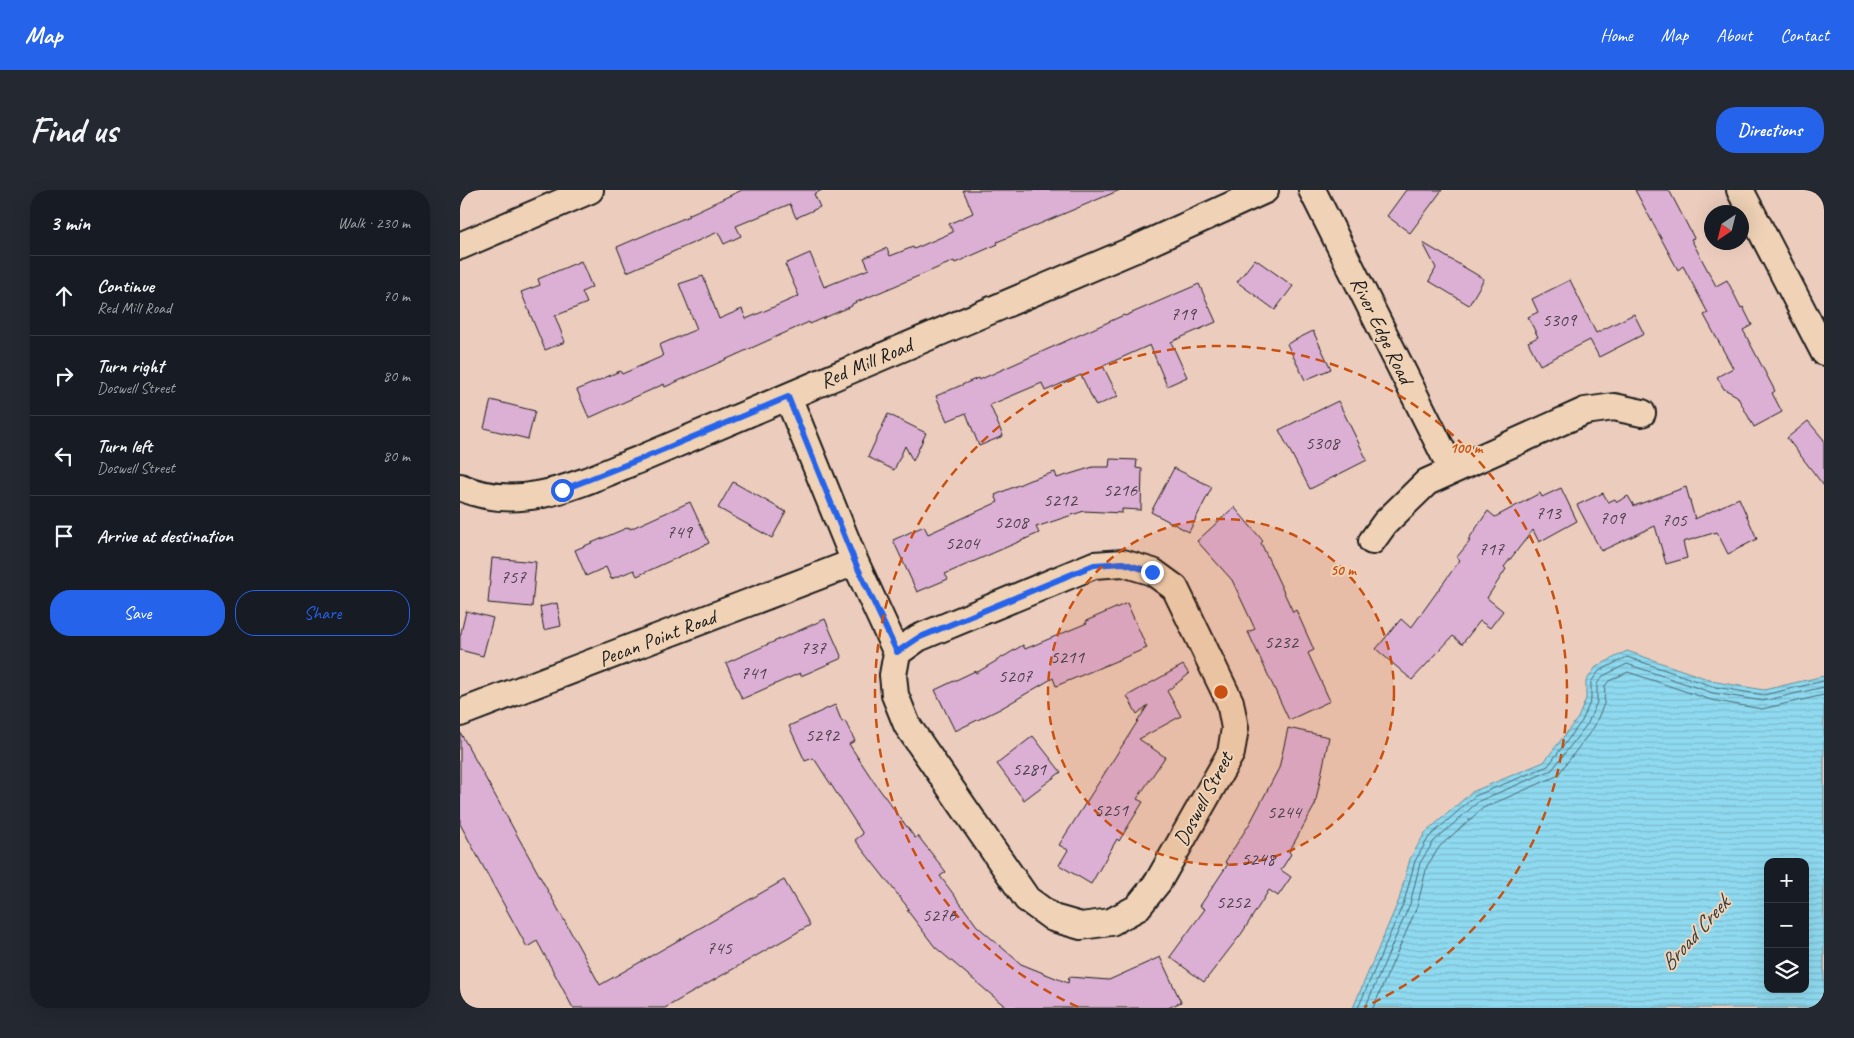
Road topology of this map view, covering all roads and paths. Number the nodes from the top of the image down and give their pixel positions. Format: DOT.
graph roads {
  1 [pos="590,190"];
  2 [pos="1265,190"];
  3 [pos="1312,190"];
  4 [pos="1740,190"];
  5 [pos="460,246"];
  6 [pos="1824,352"];
  7 [pos="788,397"];
  8 [pos="1642,414"];
  9 [pos="1452,470"];
  10 [pos="460,487"];
  11 [pos="1372,541"];
  12 [pos="855,562"];
  13 [pos="897,652"];
  14 [pos="460,713"];
  1 -- 5 [label="street"];
  2 -- 7 [label="street, Red Mill Road"];
  3 -- 9 [label="street, River Edge Road"];
  4 -- 6 [label="street"];
  7 -- 10 [label="street, Red Mill Road"];
  7 -- 12 [label="street"];
  8 -- 9 [label="street"];
  9 -- 11 [label="street"];
  12 -- 13 [label="street"];
  12 -- 14 [label="street, Pecan Point Road"];
  13 -- 13 [label="street, Doswell Street"];
}
